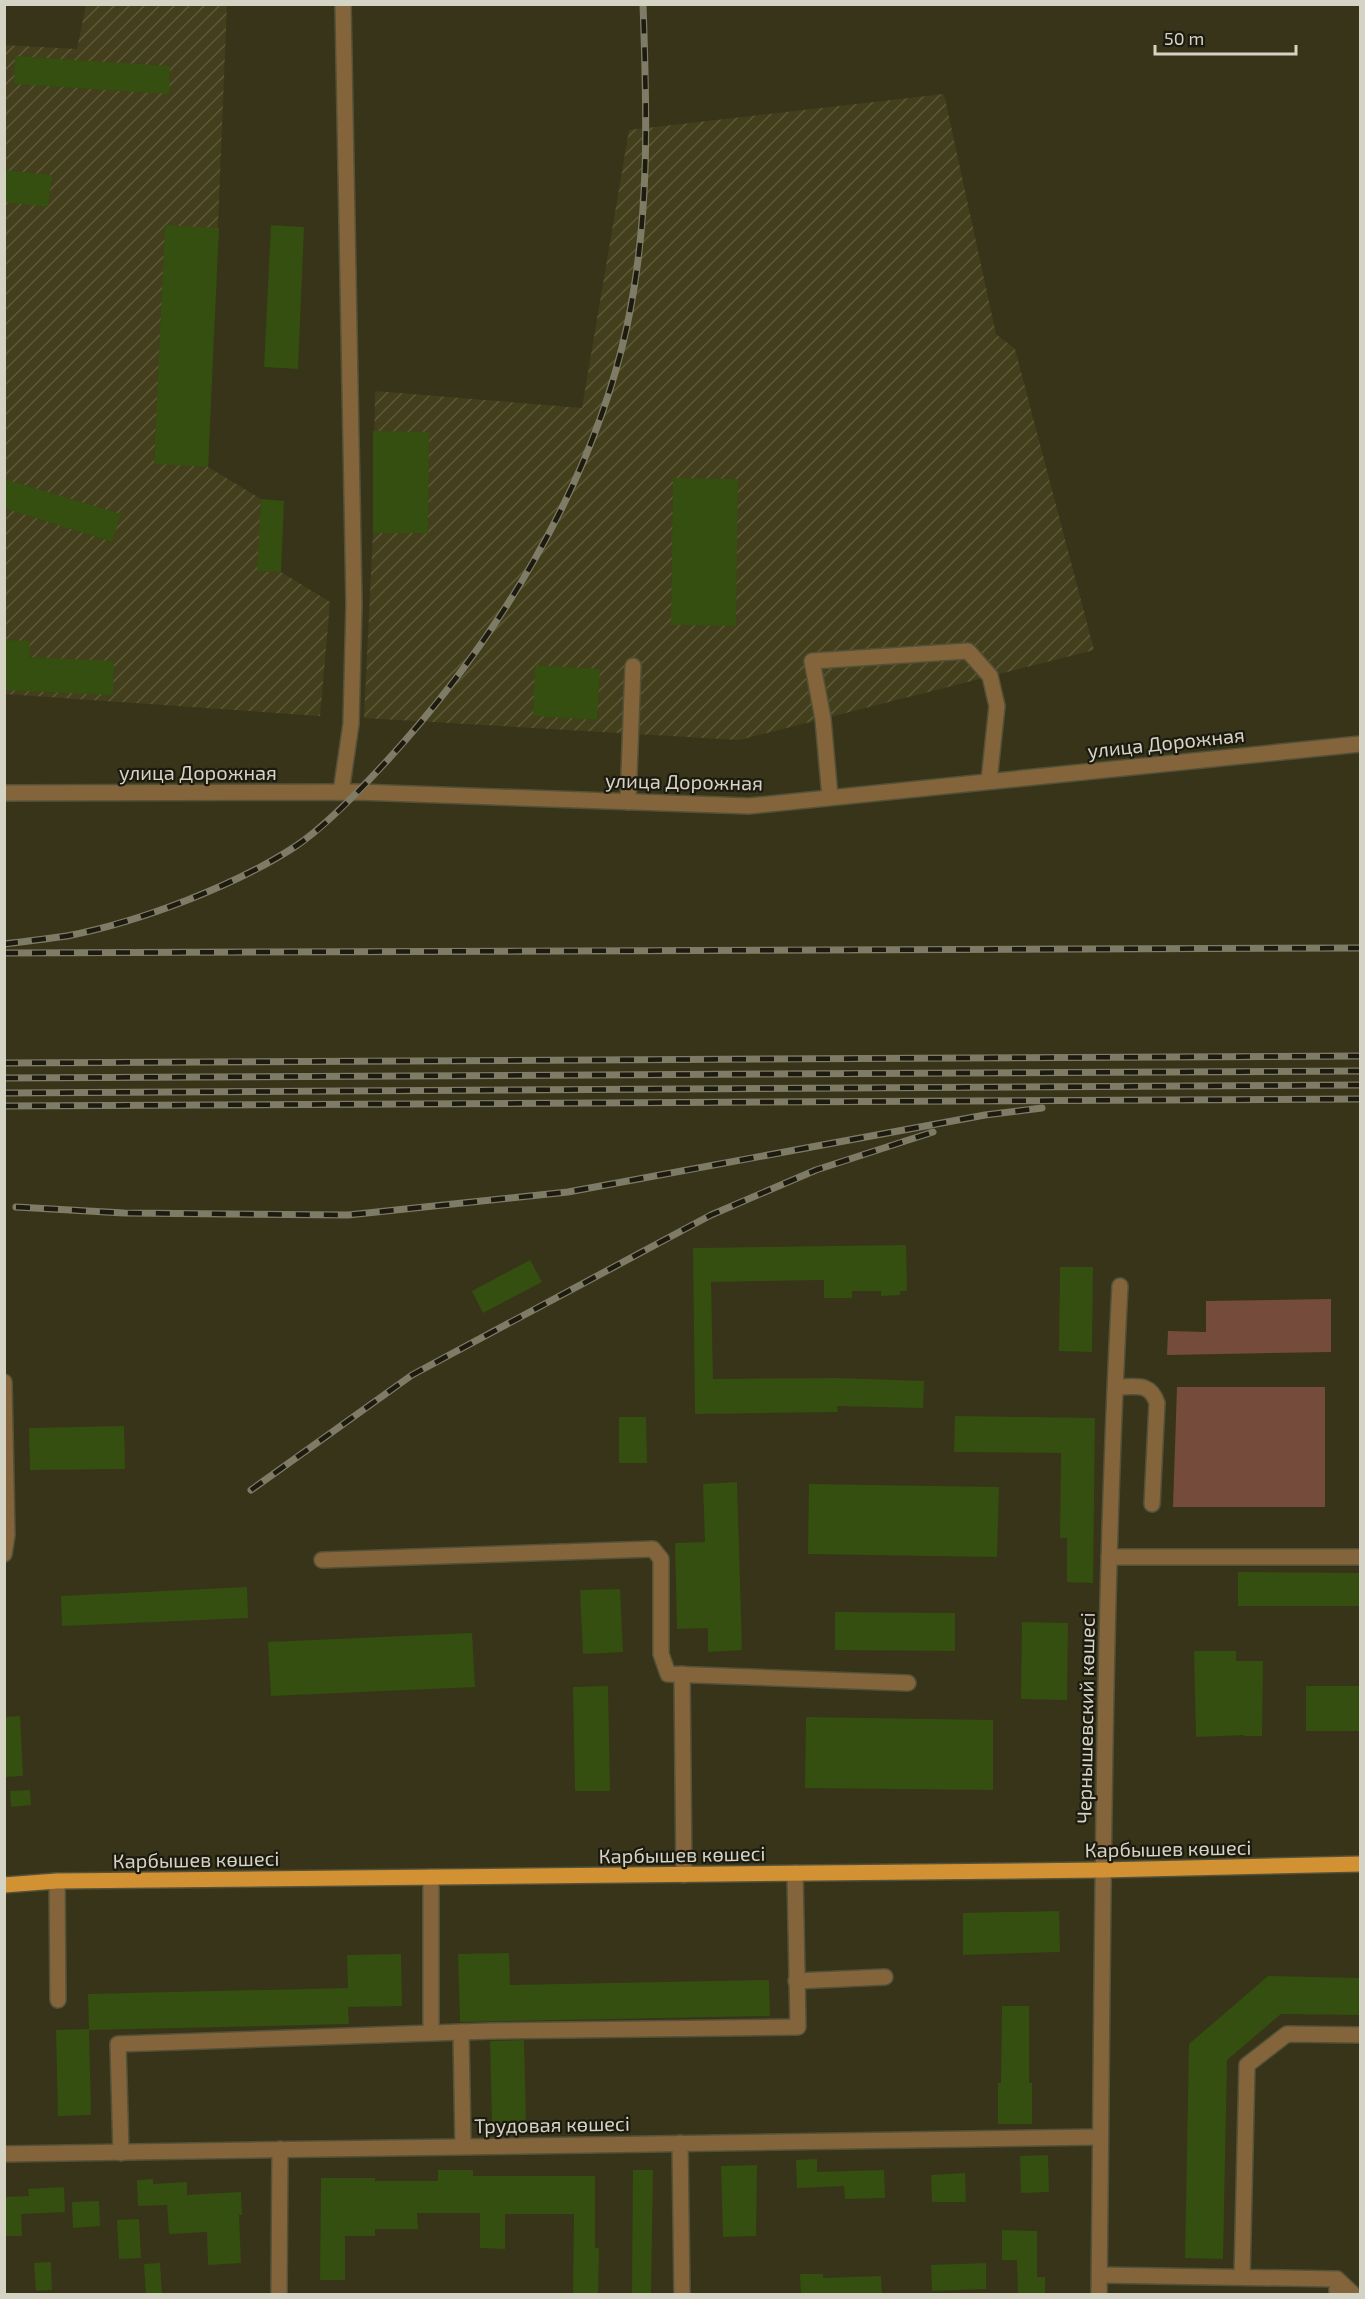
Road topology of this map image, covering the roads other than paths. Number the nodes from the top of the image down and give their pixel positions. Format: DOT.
graph roads {
  1 [pos="343,4"];
  2 [pos="633,666"];
  3 [pos="1360,744"];
  4 [pos="989,781"];
  5 [pos="340,792"];
  6 [pos="4,793"];
  7 [pos="830,797"];
  8 [pos="628,802"];
  9 [pos="1120,1286"];
  10 [pos="4,1382"];
  11 [pos="1117,1387"];
  12 [pos="1152,1504"];
  13 [pos="4,1554"];
  14 [pos="1109,1557"];
  15 [pos="1360,1557"];
  16 [pos="321,1560"];
  17 [pos="682,1674"];
  18 [pos="908,1683"];
  19 [pos="1360,1864"];
  20 [pos="1102,1870"];
  21 [pos="795,1874"];
  22 [pos="684,1875"];
  23 [pos="430,1877"];
  24 [pos="57,1881"];
  25 [pos="4,1885"];
  26 [pos="885,1977"];
  27 [pos="796,1981"];
  28 [pos="58,2000"];
  29 [pos="461,2032"];
  30 [pos="431,2033"];
  31 [pos="1360,2035"];
  32 [pos="1100,2137"];
  33 [pos="680,2143"];
  34 [pos="463,2146"];
  35 [pos="280,2149"];
  36 [pos="121,2152"];
  37 [pos="4,2154"];
  38 [pos="1100,2276"];
  39 [pos="1242,2277"];
  40 [pos="1337,2287"];
  41 [pos="279,2295"];
  42 [pos="682,2295"];
  43 [pos="1099,2295"];
  44 [pos="1353,2295"];
  1 -- 5 [label="street"];
  2 -- 8 [label="street"];
  3 -- 4 [label="street, улица Дорожная"];
  4 -- 7 [label="street, улица Дорожная"];
  4 -- 7 [label="street"];
  5 -- 6 [label="street, улица Дорожная"];
  5 -- 8 [label="street, улица Дорожная"];
  7 -- 8 [label="street, улица Дорожная"];
  9 -- 11 [label="street, Чернышевский көшесі"];
  10 -- 13 [label="street"];
  11 -- 12 [label="street"];
  11 -- 14 [label="street, Чернышевский көшесі"];
  14 -- 15 [label="street"];
  14 -- 20 [label="street, Чернышевский көшесі"];
  16 -- 17 [label="street"];
  17 -- 18 [label="street"];
  17 -- 22 [label="street"];
  19 -- 20 [label="main road, Карбышев көшесі"];
  20 -- 21 [label="main road, Карбышев көшесі"];
  20 -- 32 [label="street, Чернышевский көшесі"];
  21 -- 22 [label="main road, Карбышев көшесі"];
  21 -- 27 [label="street"];
  22 -- 23 [label="main road, Карбышев көшесі"];
  23 -- 24 [label="main road, Карбышев көшесі"];
  23 -- 30 [label="street"];
  24 -- 25 [label="main road, Карбышев көшесі"];
  24 -- 28 [label="street"];
  26 -- 27 [label="street"];
  27 -- 29 [label="street"];
  29 -- 30 [label="street"];
  29 -- 34 [label="street"];
  30 -- 36 [label="street"];
  31 -- 39 [label="street"];
  32 -- 33 [label="street, Трудовая көшесі"];
  32 -- 38 [label="street, Чернышевский көшесі"];
  33 -- 34 [label="street, Трудовая көшесі"];
  33 -- 42 [label="street"];
  34 -- 35 [label="street, Трудовая көшесі"];
  35 -- 36 [label="street, Трудовая көшесі"];
  35 -- 41 [label="street"];
  36 -- 37 [label="street, Трудовая көшесі"];
  38 -- 39 [label="street"];
  38 -- 43 [label="street, Чернышевский көшесі"];
  39 -- 40 [label="street"];
  40 -- 44 [label="street"];
}
